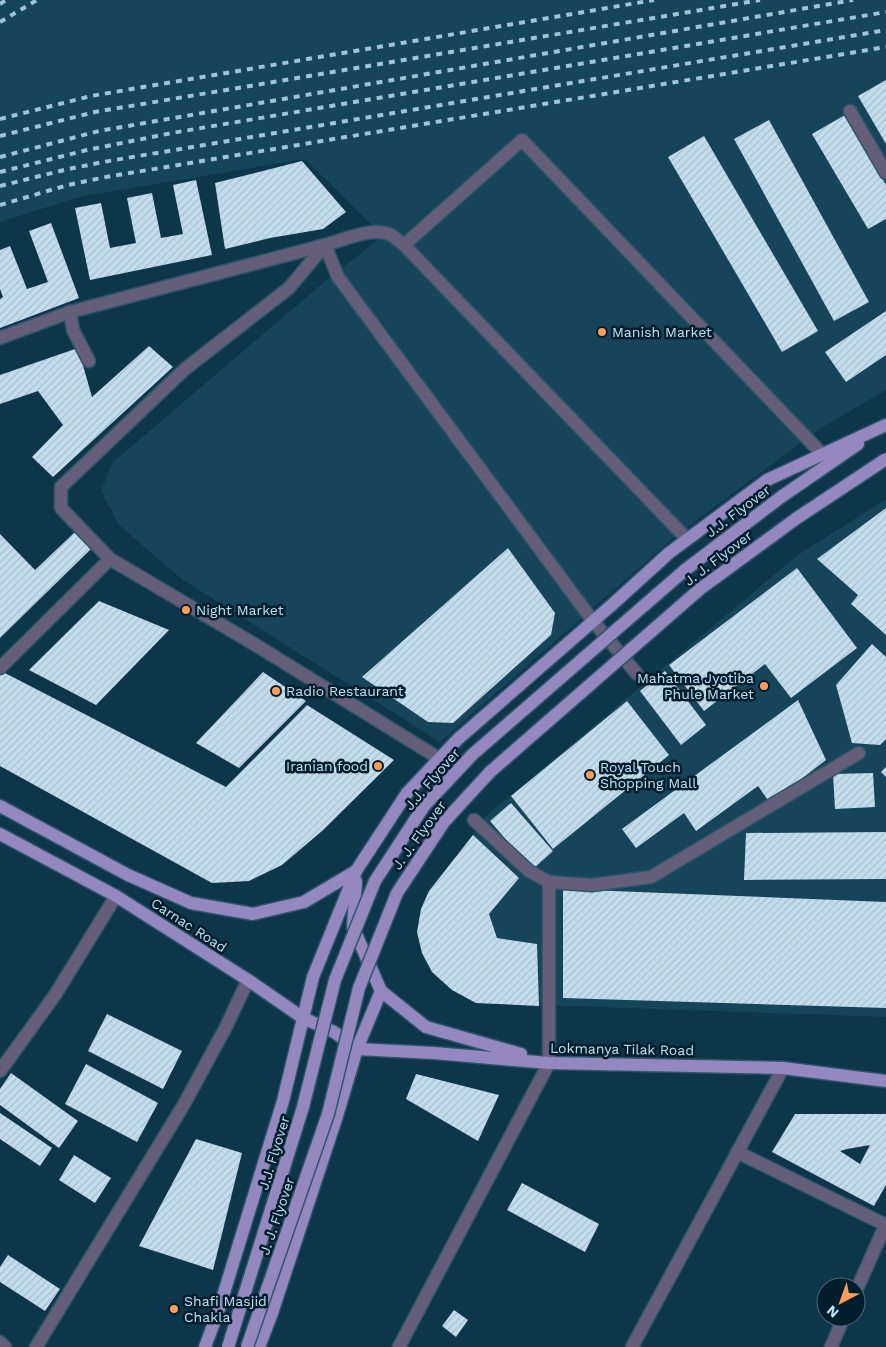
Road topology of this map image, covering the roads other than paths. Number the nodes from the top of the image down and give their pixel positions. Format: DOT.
graph roads {
  1 [pos="850,111"];
  2 [pos="886,173"];
  3 [pos="404,245"];
  4 [pos="325,246"];
  5 [pos="70,312"];
  6 [pos="0,338"];
  7 [pos="89,361"];
  8 [pos="886,425"];
  9 [pos="822,454"];
  10 [pos="886,459"];
  11 [pos="687,539"];
  12 [pos="110,559"];
  13 [pos="593,621"];
  14 [pos="0,668"];
  15 [pos="636,674"];
  16 [pos="859,753"];
  17 [pos="440,758"];
  18 [pos="0,806"];
  19 [pos="474,820"];
  20 [pos="0,834"];
  21 [pos="356,871"];
  22 [pos="550,882"];
  23 [pos="116,896"];
  24 [pos="248,980"];
  25 [pos="381,991"];
  26 [pos="302,1018"];
  27 [pos="357,1049"];
  28 [pos="549,1063"];
  29 [pos="784,1068"];
  30 [pos="0,1071"];
  31 [pos="886,1081"];
  32 [pos="737,1152"];
  33 [pos="886,1225"];
  34 [pos="862,1277"];
  35 [pos="840,1327"];
  36 [pos="0,1342"];
  37 [pos="5,1347"];
  38 [pos="36,1347"];
  39 [pos="206,1347"];
  40 [pos="228,1347"];
  41 [pos="247,1347"];
  42 [pos="259,1347"];
  43 [pos="399,1347"];
  44 [pos="632,1347"];
  45 [pos="831,1347"];
  1 -- 2 [label="street"];
  3 -- 4 [label="street"];
  3 -- 9 [label="street"];
  3 -- 11 [label="street"];
  4 -- 5 [label="street"];
  4 -- 12 [label="street"];
  4 -- 13 [label="street"];
  5 -- 6 [label="street"];
  5 -- 7 [label="street"];
  8 -- 9 [label="main road"];
  8 -- 40 [label="main road, J.J. Flyover, bridge"];
  9 -- 11 [label="main road"];
  10 -- 41 [label="main road, J. J. Flyover, bridge"];
  11 -- 13 [label="main road"];
  12 -- 14 [label="street"];
  12 -- 17 [label="street"];
  13 -- 15 [label="street"];
  13 -- 17 [label="main road"];
  16 -- 22 [label="street"];
  17 -- 21 [label="main road"];
  18 -- 21 [label="main road, Carnac Road"];
  19 -- 22 [label="street"];
  20 -- 23 [label="main road, Carnac Road"];
  21 -- 25 [label="main road"];
  21 -- 26 [label="main road"];
  22 -- 28 [label="street"];
  23 -- 24 [label="main road, Carnac Road"];
  23 -- 30 [label="street"];
  24 -- 26 [label="main road, Carnac Road"];
  24 -- 38 [label="street"];
  25 -- 27 [label="main road"];
  25 -- 28 [label="main road"];
  26 -- 27 [label="main road, Carnac Road"];
  26 -- 39 [label="main road"];
  27 -- 28 [label="main road, Lokmanya Tilak Road"];
  27 -- 42 [label="main road"];
  28 -- 29 [label="main road, Lokmanya Tilak Road"];
  28 -- 43 [label="street"];
  29 -- 31 [label="main road, Lokmanya Tilak Road"];
  29 -- 32 [label="street"];
  32 -- 33 [label="street"];
  32 -- 44 [label="street"];
  33 -- 34 [label="street"];
  35 -- 45 [label="street"];
  36 -- 37 [label="street"];
}
